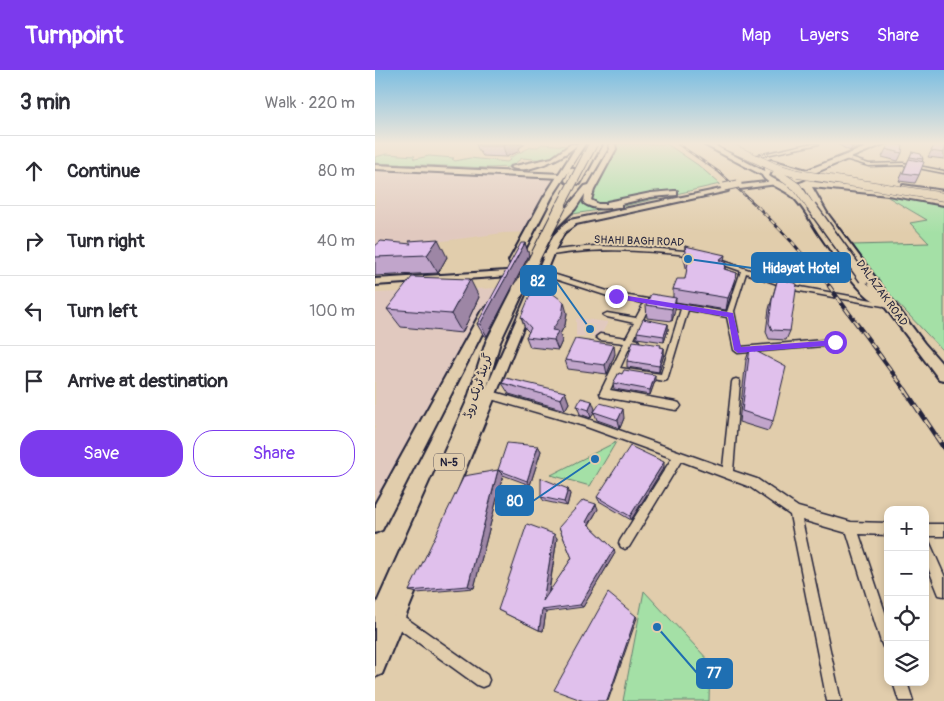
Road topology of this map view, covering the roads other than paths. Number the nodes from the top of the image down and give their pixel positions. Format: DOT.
graph roads {
  1 [pos="510,173"];
  2 [pos="563,173"];
  3 [pos="572,173"];
  4 [pos="578,173"];
  5 [pos="583,173"];
  6 [pos="594,173"];
  7 [pos="600,173"];
  8 [pos="607,173"];
  9 [pos="762,173"];
  10 [pos="777,173"];
  11 [pos="779,173"];
  12 [pos="779,173"];
  13 [pos="790,173"];
  14 [pos="804,173"];
  15 [pos="815,173"];
  16 [pos="765,175"];
  17 [pos="561,176"];
  18 [pos="782,176"];
  19 [pos="808,177"];
  20 [pos="739,186"];
  21 [pos="725,188"];
  22 [pos="674,193"];
  23 [pos="944,193"];
  24 [pos="944,200"];
  25 [pos="547,232"];
  26 [pos="551,252"];
  27 [pos="700,255"];
  28 [pos="537,256"];
  29 [pos="708,258"];
  30 [pos="744,271"];
  31 [pos="507,274"];
  32 [pos="533,277"];
  33 [pos="375,282"];
  34 [pos="880,300"];
  35 [pos="648,301"];
  36 [pos="685,308"];
  37 [pos="607,315"];
  38 [pos="731,315"];
  39 [pos="639,321"];
  40 [pos="655,323"];
  41 [pos="600,337"];
  42 [pos="629,342"];
  43 [pos="835,342"];
  44 [pos="646,344"];
  45 [pos="616,370"];
  46 [pos="944,375"];
  47 [pos="735,382"];
  48 [pos="944,384"];
  49 [pos="491,395"];
  50 [pos="676,406"];
  51 [pos="678,457"];
  52 [pos="728,474"];
  53 [pos="795,512"];
  54 [pos="375,523"];
  55 [pos="851,528"];
  56 [pos="884,529"];
  57 [pos="929,530"];
  58 [pos="944,530"];
  59 [pos="625,543"];
  60 [pos="928,551"];
  61 [pos="944,590"];
  62 [pos="396,618"];
  63 [pos="375,634"];
  64 [pos="888,641"];
  65 [pos="375,667"];
  66 [pos="483,680"];
  67 [pos="901,686"];
  68 [pos="834,701"];
  69 [pos="906,701"];
  1 -- 17 [label="street"];
  2 -- 17 [label="highway, گرینڈ ٹرنک روڈ"];
  3 -- 5 [label="highway"];
  4 -- 25 [label="highway, گرینڈ ٹرنک روڈ / N-5, bridge"];
  6 -- 25 [label="street, bridge"];
  7 -- 22 [label="street"];
  8 -- 22 [label="street"];
  9 -- 16 [label="main road"];
  10 -- 18 [label="main road, bridge"];
  11 -- 18 [label="main road"];
  12 -- 18 [label="main road"];
  13 -- 18 [label="main road"];
  14 -- 19 [label="main road"];
  15 -- 19 [label="main road"];
  16 -- 18 [label="main road"];
  16 -- 20 [label="street"];
  17 -- 31 [label="highway, گرینڈ ٹرنک روڈ"];
  18 -- 19 [label="main road"];
  18 -- 20 [label="street"];
  18 -- 24 [label="main road, bridge"];
  18 -- 34 [label="main road, DALAZAK ROAD"];
  18 -- 34 [label="main road, bridge"];
  19 -- 23 [label="main road"];
  19 -- 24 [label="main road"];
  19 -- 46 [label="main road, DALAZAK ROAD"];
  20 -- 21 [label="street, bridge"];
  21 -- 22 [label="street"];
  21 -- 26 [label="street"];
  25 -- 63 [label="highway, گرینڈ ٹرنک روڈ / N-5, bridge"];
  26 -- 27 [label="street, SHAHI BAGH ROAD"];
  26 -- 28 [label="street, SHAHI BAGH ROAD"];
  26 -- 32 [label="street"];
  29 -- 30 [label="street"];
  30 -- 34 [label="street"];
  30 -- 38 [label="street"];
  31 -- 33 [label="street"];
  31 -- 54 [label="highway, گرینڈ ٹرنک روڈ"];
  32 -- 35 [label="street"];
  32 -- 49 [label="street"];
  34 -- 48 [label="main road, DALAZAK ROAD"];
  35 -- 36 [label="street"];
  35 -- 39 [label="street"];
  36 -- 38 [label="street"];
  36 -- 45 [label="street"];
  37 -- 39 [label="street"];
  38 -- 43 [label="street"];
  39 -- 40 [label="street"];
  39 -- 42 [label="street"];
  41 -- 42 [label="street"];
  42 -- 44 [label="street"];
  42 -- 45 [label="street"];
  45 -- 50 [label="street"];
  47 -- 52 [label="street"];
  49 -- 51 [label="street"];
  49 -- 62 [label="street"];
  51 -- 52 [label="street"];
  51 -- 59 [label="street"];
  52 -- 53 [label="street"];
  53 -- 55 [label="street"];
  53 -- 68 [label="street"];
  55 -- 56 [label="street"];
  55 -- 64 [label="street"];
  57 -- 58 [label="street"];
  60 -- 61 [label="street"];
  62 -- 65 [label="street"];
  62 -- 66 [label="street"];
  67 -- 69 [label="street"];
}
